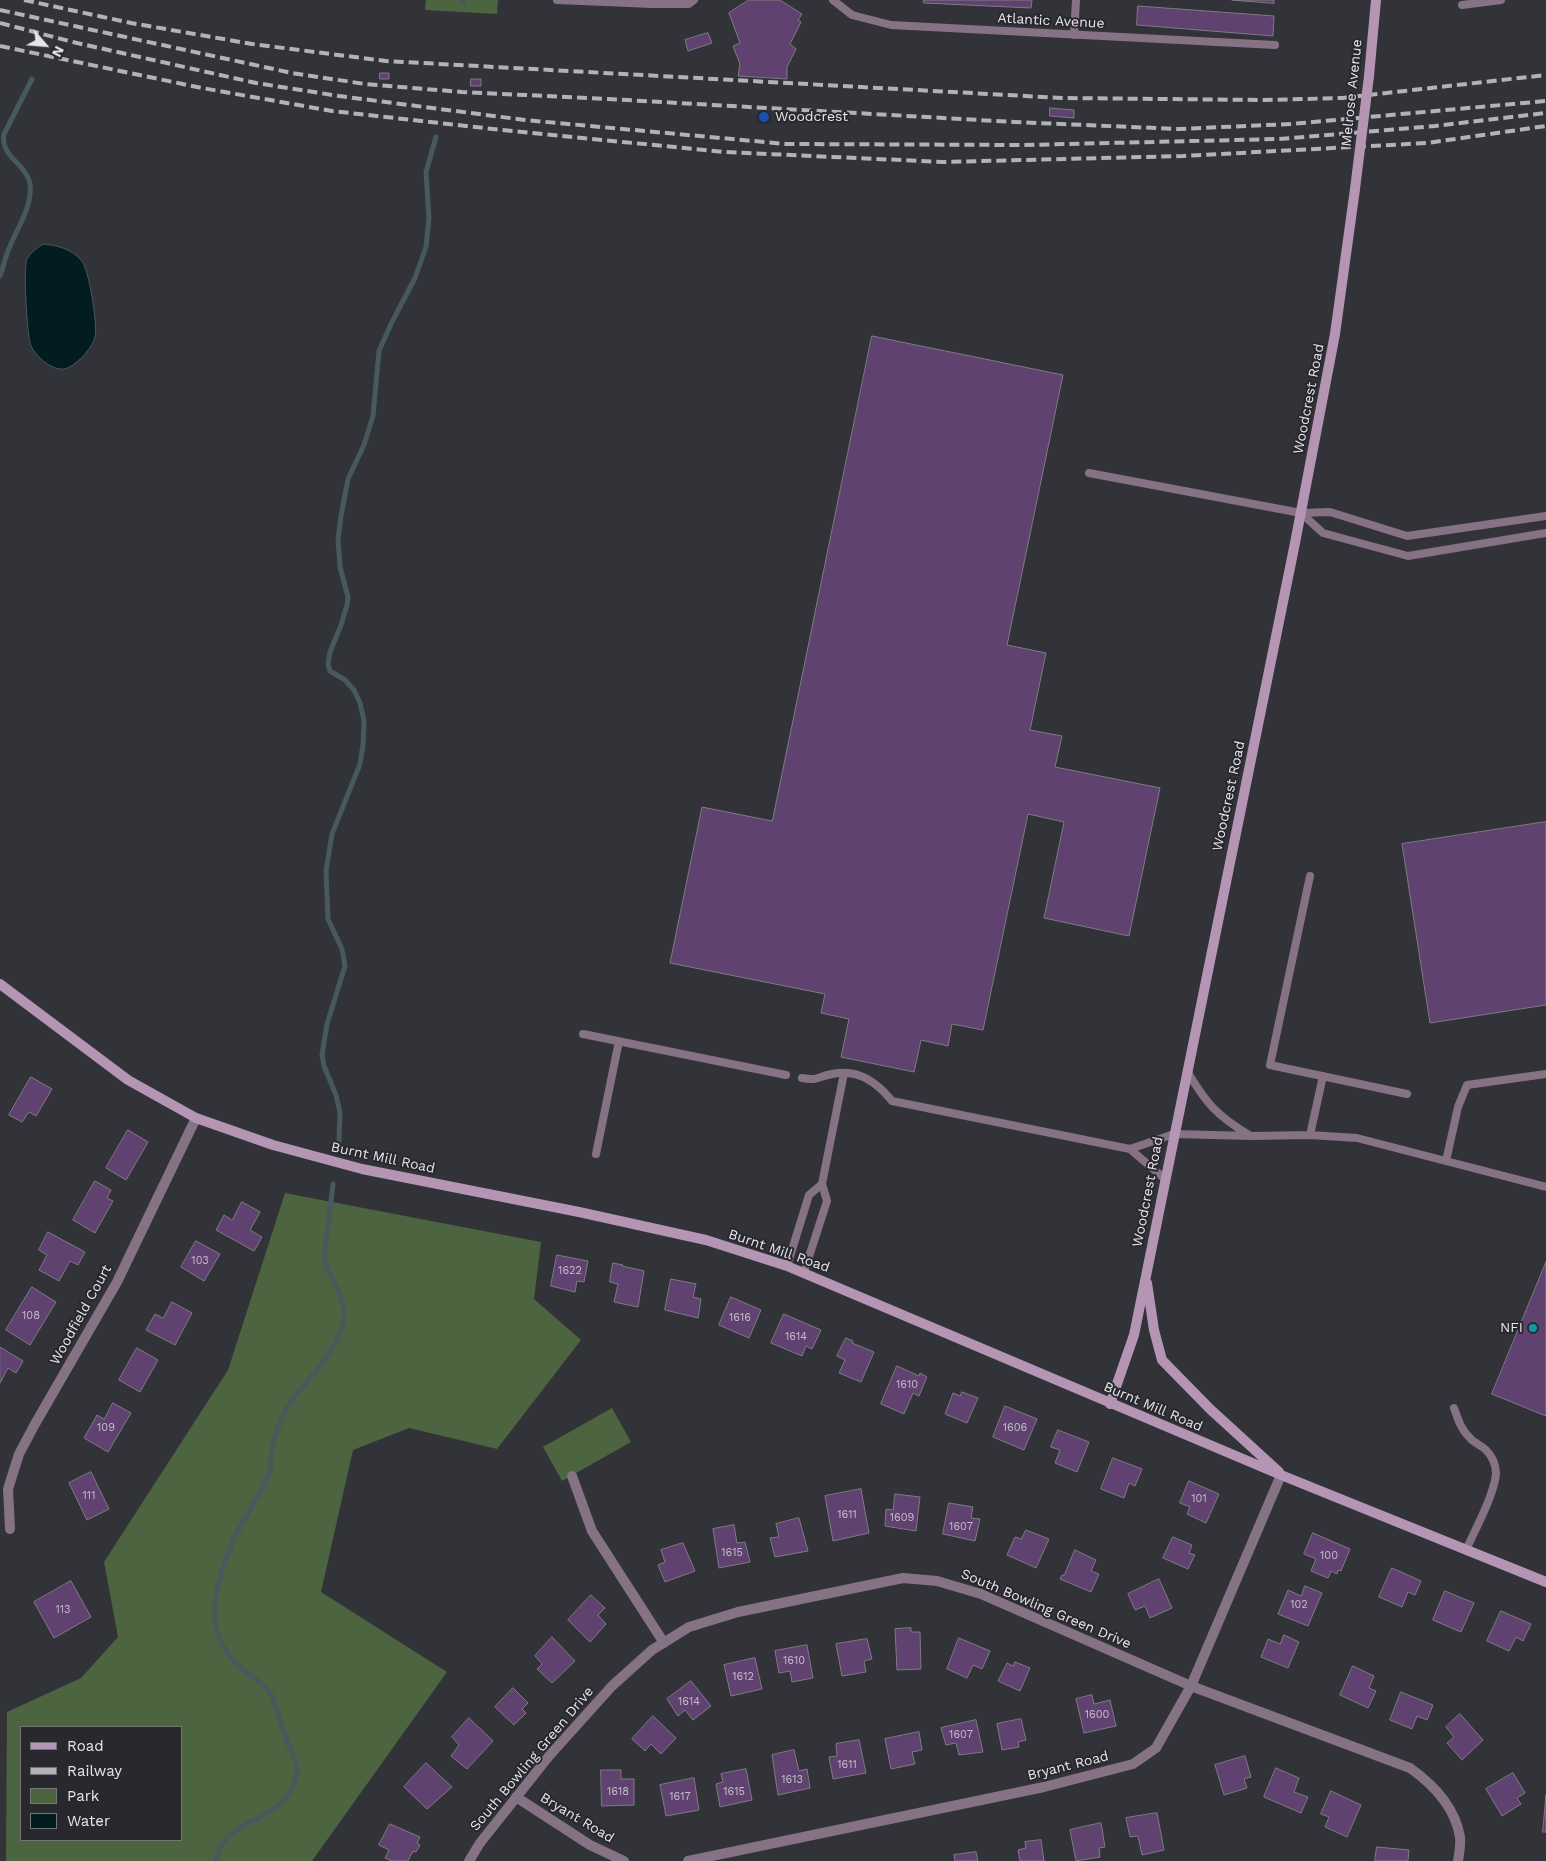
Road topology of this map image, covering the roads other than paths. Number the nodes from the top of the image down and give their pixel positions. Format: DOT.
graph roads {
  1 [pos="557,0"];
  2 [pos="694,0"];
  3 [pos="832,0"];
  4 [pos="1076,0"];
  5 [pos="1376,0"];
  6 [pos="1501,0"];
  7 [pos="1462,5"];
  8 [pos="1074,35"];
  9 [pos="1275,45"];
  10 [pos="1355,189"];
  11 [pos="1089,473"];
  12 [pos="1301,512"];
  13 [pos="1546,516"];
  14 [pos="1546,533"];
  15 [pos="1310,876"];
  16 [pos="0,984"];
  17 [pos="583,1034"];
  18 [pos="619,1041"];
  19 [pos="1187,1071"];
  20 [pos="844,1073"];
  21 [pos="1546,1074"];
  22 [pos="786,1075"];
  23 [pos="1323,1076"];
  24 [pos="802,1078"];
  25 [pos="1407,1094"];
  26 [pos="196,1118"];
  27 [pos="1174,1134"];
  28 [pos="1310,1135"];
  29 [pos="1251,1136"];
  30 [pos="1130,1148"];
  31 [pos="596,1154"];
  32 [pos="1446,1161"];
  33 [pos="1164,1179"];
  34 [pos="822,1184"];
  35 [pos="1546,1187"];
  36 [pos="787,1266"];
  37 [pos="804,1272"];
  38 [pos="1146,1274"];
  39 [pos="1110,1404"];
  40 [pos="1454,1408"];
  41 [pos="1281,1475"];
  42 [pos="572,1476"];
  43 [pos="10,1529"];
  44 [pos="1466,1550"];
  45 [pos="1546,1582"];
  46 [pos="664,1642"];
  47 [pos="1191,1686"];
  48 [pos="516,1797"];
  49 [pos="469,1861"];
  50 [pos="624,1861"];
  51 [pos="688,1861"];
  52 [pos="1458,1861"];
  1 -- 2 [label="lane"];
  3 -- 8 [label="lane, Atlantic Avenue"];
  4 -- 8 [label="lane"];
  5 -- 10 [label="main road, Melrose Avenue, bridge"];
  6 -- 7 [label="lane"];
  8 -- 9 [label="lane, Atlantic Avenue"];
  10 -- 12 [label="main road, Woodcrest Road"];
  11 -- 12 [label="lane"];
  12 -- 13 [label="lane"];
  12 -- 14 [label="lane"];
  12 -- 19 [label="main road, Woodcrest Road"];
  15 -- 23 [label="lane"];
  16 -- 26 [label="main road, Burnt Mill Road"];
  17 -- 18 [label="lane"];
  18 -- 22 [label="lane"];
  18 -- 31 [label="lane"];
  19 -- 27 [label="main road, Woodcrest Road"];
  19 -- 29 [label="lane"];
  20 -- 24 [label="lane"];
  20 -- 30 [label="lane"];
  20 -- 34 [label="lane"];
  21 -- 32 [label="lane"];
  23 -- 25 [label="lane"];
  23 -- 28 [label="lane"];
  26 -- 36 [label="main road, Burnt Mill Road"];
  26 -- 43 [label="street, Woodfield Court"];
  27 -- 29 [label="lane"];
  27 -- 30 [label="lane"];
  27 -- 33 [label="main road, Woodcrest Road"];
  28 -- 29 [label="lane"];
  28 -- 32 [label="lane"];
  30 -- 33 [label="lane"];
  32 -- 35 [label="lane"];
  33 -- 38 [label="main road, Woodcrest Road"];
  34 -- 36 [label="lane"];
  34 -- 37 [label="lane"];
  36 -- 37 [label="main road, Burnt Mill Road"];
  37 -- 39 [label="main road, Burnt Mill Road"];
  38 -- 39 [label="main road, Woodcrest Road"];
  38 -- 41 [label="main road"];
  39 -- 41 [label="main road, Burnt Mill Road"];
  40 -- 44 [label="lane"];
  41 -- 44 [label="main road, Burnt Mill Road"];
  41 -- 47 [label="street, Bryant Road"];
  42 -- 46 [label="street"];
  44 -- 45 [label="main road, Burnt Mill Road"];
  46 -- 47 [label="street, South Bowling Green Drive"];
  46 -- 48 [label="street, South Bowling Green Drive"];
  47 -- 51 [label="street, Bryant Road"];
  47 -- 52 [label="street, South Bowling Green Drive"];
  48 -- 49 [label="street, South Bowling Green Drive"];
  48 -- 50 [label="street, Bryant Road"];
}
